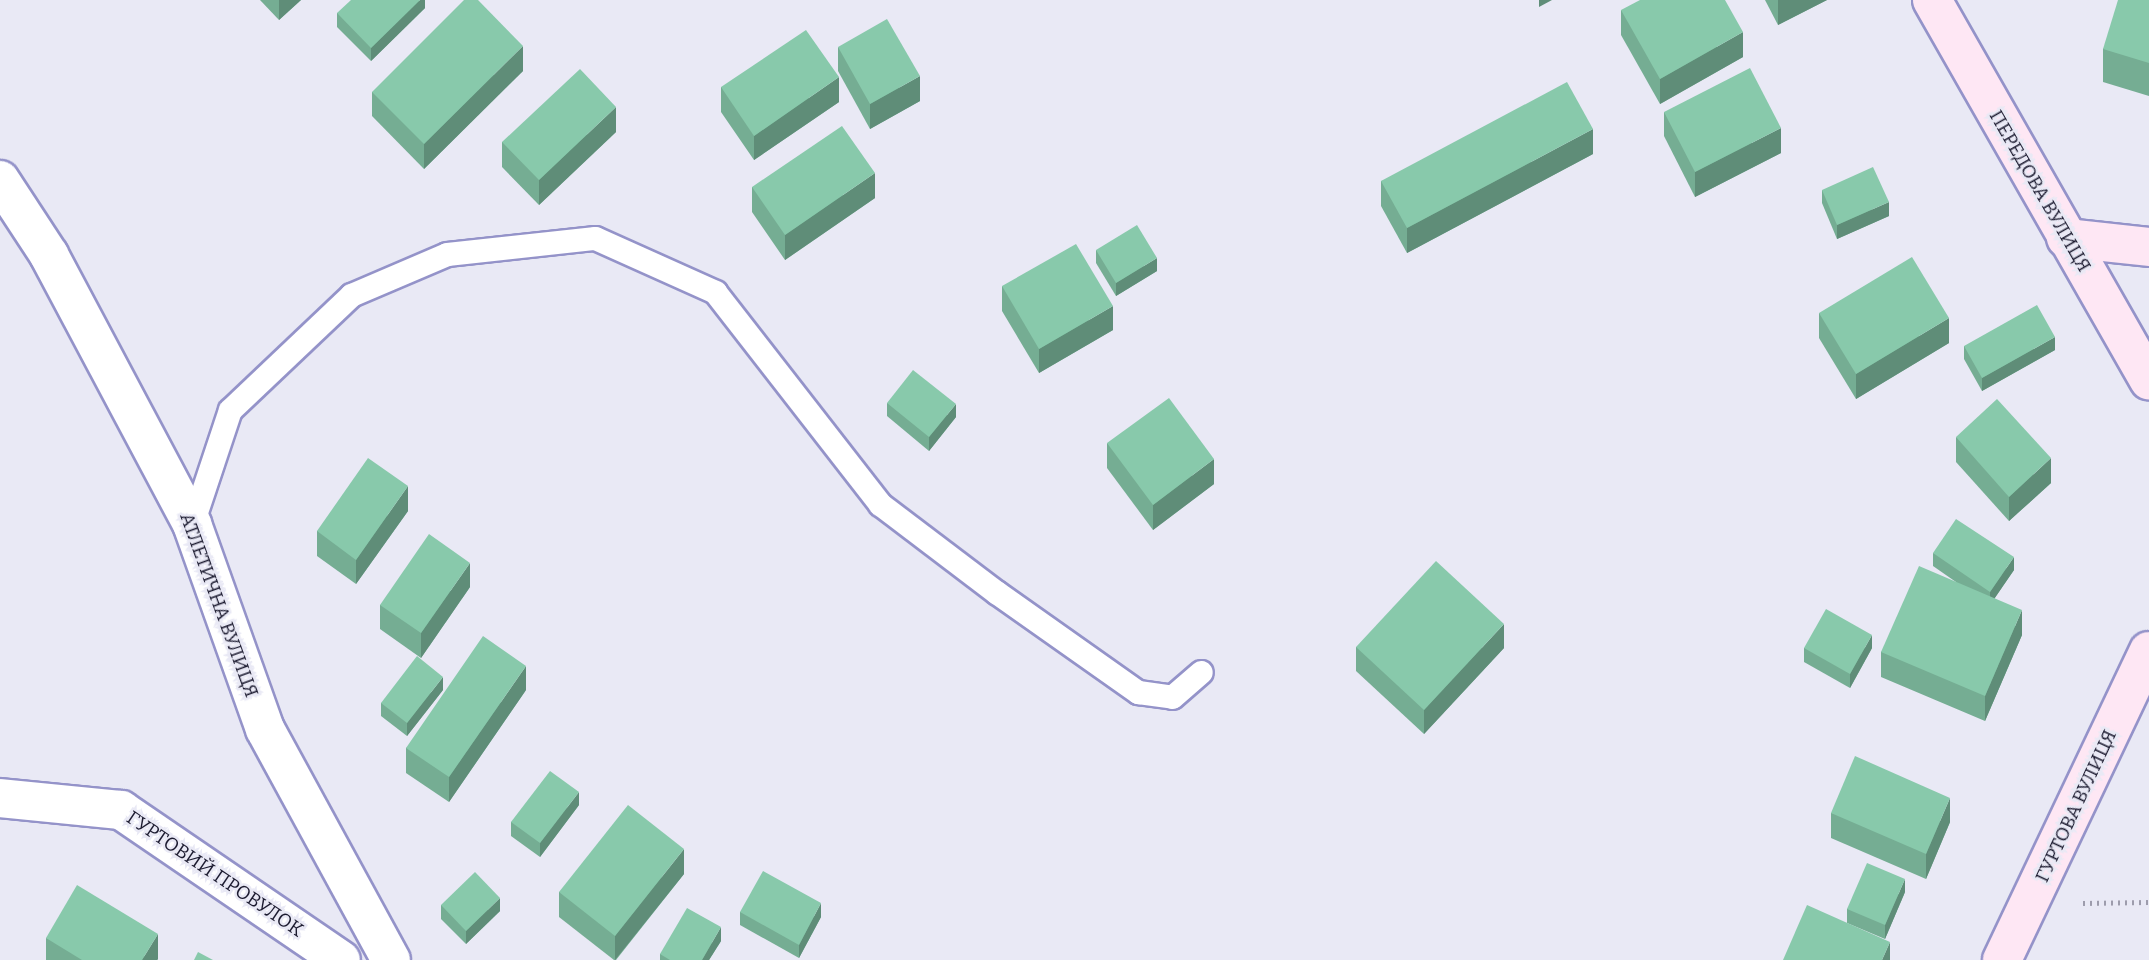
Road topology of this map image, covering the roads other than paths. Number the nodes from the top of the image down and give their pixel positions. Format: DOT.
graph roads {
  1 [pos="1932,0"];
  2 [pos="0,180"];
  3 [pos="2066,238"];
  4 [pos="2149,247"];
  5 [pos="2149,381"];
  6 [pos="192,524"];
  7 [pos="2149,651"];
  8 [pos="1201,672"];
  9 [pos="0,798"];
  10 [pos="341,960"];
  11 [pos="391,960"];
  12 [pos="2002,960"];
  1 -- 3 [label="street, ПЕРЕДОВА ВУЛИЦЯ"];
  2 -- 6 [label="street, АТЛЕТИЧНА ВУЛИЦЯ"];
  3 -- 4 [label="street"];
  3 -- 5 [label="street, ПЕРЕДОВА ВУЛИЦЯ"];
  6 -- 8 [label="lane"];
  6 -- 11 [label="street, АТЛЕТИЧНА ВУЛИЦЯ"];
  7 -- 12 [label="street, ГУРТОВА ВУЛИЦЯ"];
  9 -- 10 [label="street, ГУРТОВИЙ ПРОВУЛОК"];
}
